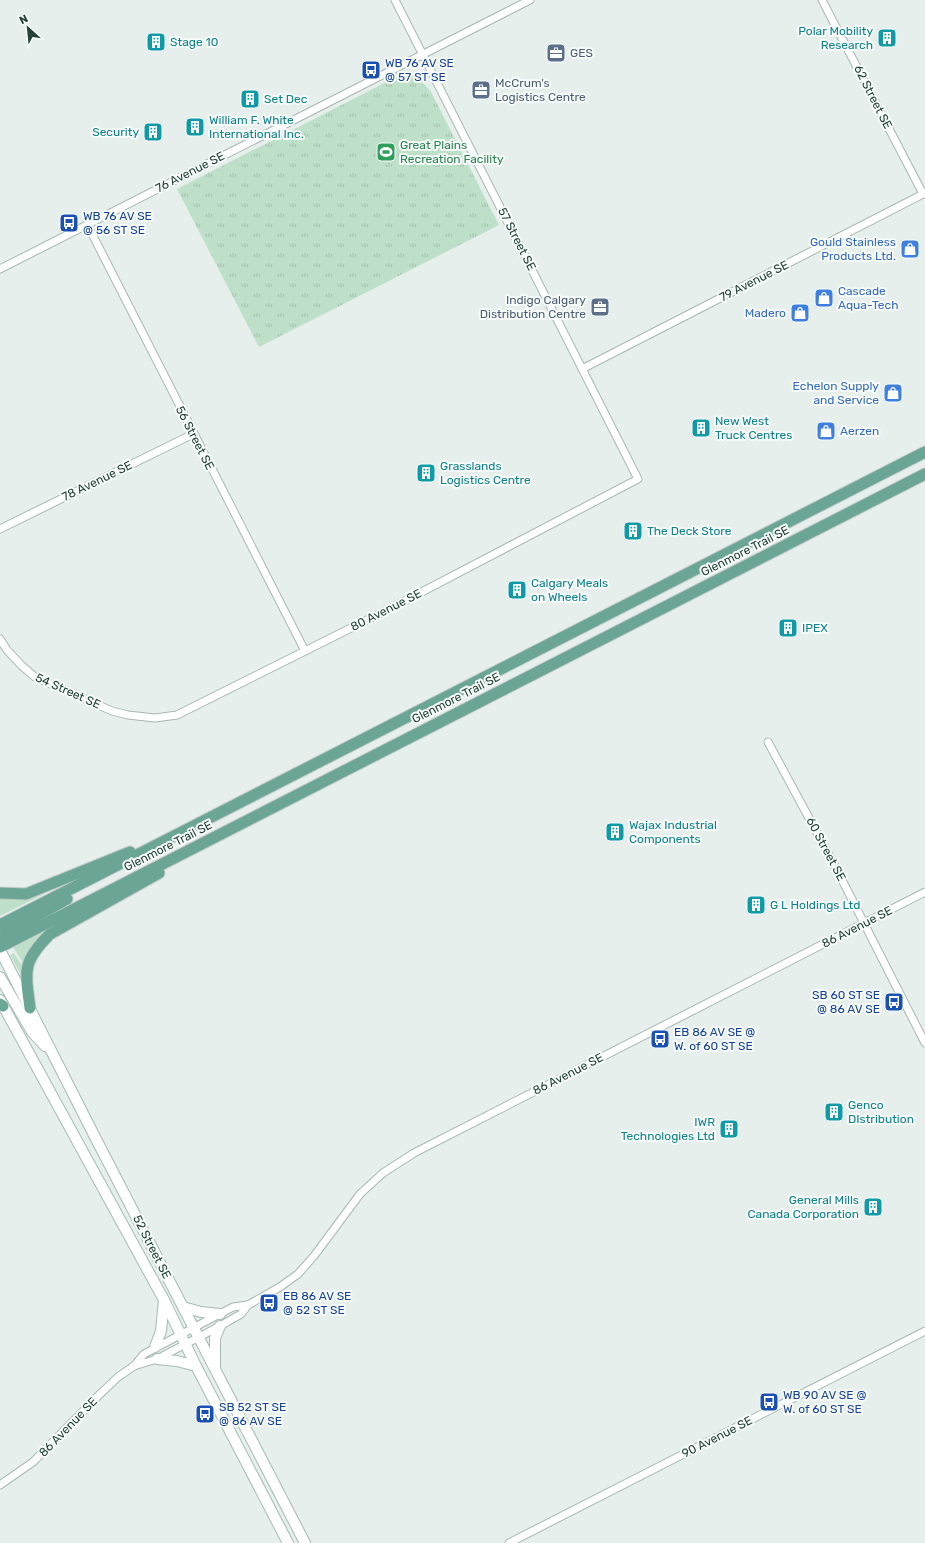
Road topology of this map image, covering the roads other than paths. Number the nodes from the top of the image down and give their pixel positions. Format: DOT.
graph roads {
  1 [pos="395,0"];
  2 [pos="530,0"];
  3 [pos="822,0"];
  4 [pos="423,54"];
  5 [pos="924,193"];
  6 [pos="87,224"];
  7 [pos="0,269"];
  8 [pos="582,369"];
  9 [pos="193,434"];
  10 [pos="925,452"];
  11 [pos="925,474"];
  12 [pos="638,479"];
  13 [pos="0,529"];
  14 [pos="0,639"];
  15 [pos="305,651"];
  16 [pos="128,715"];
  17 [pos="768,742"];
  18 [pos="218,834"];
  19 [pos="168,839"];
  20 [pos="94,878"];
  21 [pos="925,892"];
  22 [pos="0,893"];
  23 [pos="864,923"];
  24 [pos="0,925"];
  25 [pos="0,938"];
  26 [pos="0,949"];
  27 [pos="0,977"];
  28 [pos="1,1003"];
  29 [pos="30,1008"];
  30 [pos="925,1043"];
  31 [pos="53,1055"];
  32 [pos="164,1300"];
  33 [pos="248,1305"];
  34 [pos="183,1307"];
  35 [pos="220,1314"];
  36 [pos="220,1326"];
  37 [pos="925,1331"];
  38 [pos="196,1333"];
  39 [pos="181,1334"];
  40 [pos="186,1343"];
  41 [pos="155,1347"];
  42 [pos="157,1359"];
  43 [pos="134,1366"];
  44 [pos="196,1366"];
  45 [pos="216,1372"];
  46 [pos="0,1485"];
  47 [pos="288,1543"];
  48 [pos="305,1543"];
  49 [pos="509,1543"];
  1 -- 4 [label="street, 57 Street SE"];
  2 -- 4 [label="street, 76 Avenue SE"];
  3 -- 5 [label="street, 62 Street SE"];
  4 -- 6 [label="street, 76 Avenue SE"];
  4 -- 8 [label="street, 57 Street SE"];
  5 -- 8 [label="street, 79 Avenue SE"];
  6 -- 7 [label="street, 76 Avenue SE"];
  6 -- 9 [label="street, 56 Street SE"];
  8 -- 12 [label="street, 57 Street SE"];
  9 -- 13 [label="street, 78 Avenue SE"];
  9 -- 15 [label="street, 56 Street SE"];
  10 -- 19 [label="main road, Glenmore Trail SE"];
  11 -- 18 [label="main road, Glenmore Trail SE"];
  12 -- 15 [label="street, 80 Avenue SE"];
  14 -- 16 [label="street, 54 Street SE"];
  15 -- 16 [label="street, 80 Avenue SE"];
  17 -- 23 [label="street, 60 Street SE"];
  18 -- 26 [label="main road, Glenmore Trail SE"];
  18 -- 29 [label="main road"];
  19 -- 20 [label="main road, Glenmore Trail SE"];
  19 -- 22 [label="main road"];
  20 -- 24 [label="main road, Glenmore Trail SE"];
  20 -- 25 [label="main road"];
  21 -- 23 [label="street, 86 Avenue SE"];
  23 -- 30 [label="street, 60 Street SE"];
  23 -- 33 [label="street, 86 Avenue SE"];
  26 -- 29 [label="main road, 52 Street SE"];
  27 -- 31 [label="main road"];
  28 -- 32 [label="main road, 52 Street SE"];
  29 -- 31 [label="main road, 52 Street SE"];
  31 -- 34 [label="main road, 52 Street SE"];
  32 -- 39 [label="main road, 52 Street SE"];
  32 -- 41 [label="main road"];
  33 -- 35 [label="street, 86 Avenue SE"];
  33 -- 36 [label="street, 86 Avenue SE"];
  34 -- 35 [label="main road"];
  34 -- 38 [label="main road, 52 Street SE"];
  35 -- 38 [label="street, 86 Avenue SE"];
  36 -- 38 [label="street, 86 Avenue SE"];
  36 -- 45 [label="main road"];
  37 -- 49 [label="street, 90 Avenue SE"];
  38 -- 39 [label="street, 86 Avenue SE"];
  38 -- 40 [label="street, 86 Avenue SE"];
  38 -- 45 [label="main road, 52 Street SE"];
  39 -- 40 [label="main road, 52 Street SE"];
  39 -- 41 [label="street, 86 Avenue SE"];
  40 -- 42 [label="street, 86 Avenue SE"];
  40 -- 44 [label="main road, 52 Street SE"];
  41 -- 43 [label="street, 86 Avenue SE"];
  42 -- 43 [label="street, 86 Avenue SE"];
  42 -- 44 [label="main road"];
  43 -- 46 [label="street, 86 Avenue SE"];
  44 -- 47 [label="main road, 52 Street SE"];
  45 -- 48 [label="main road, 52 Street SE"];
}
